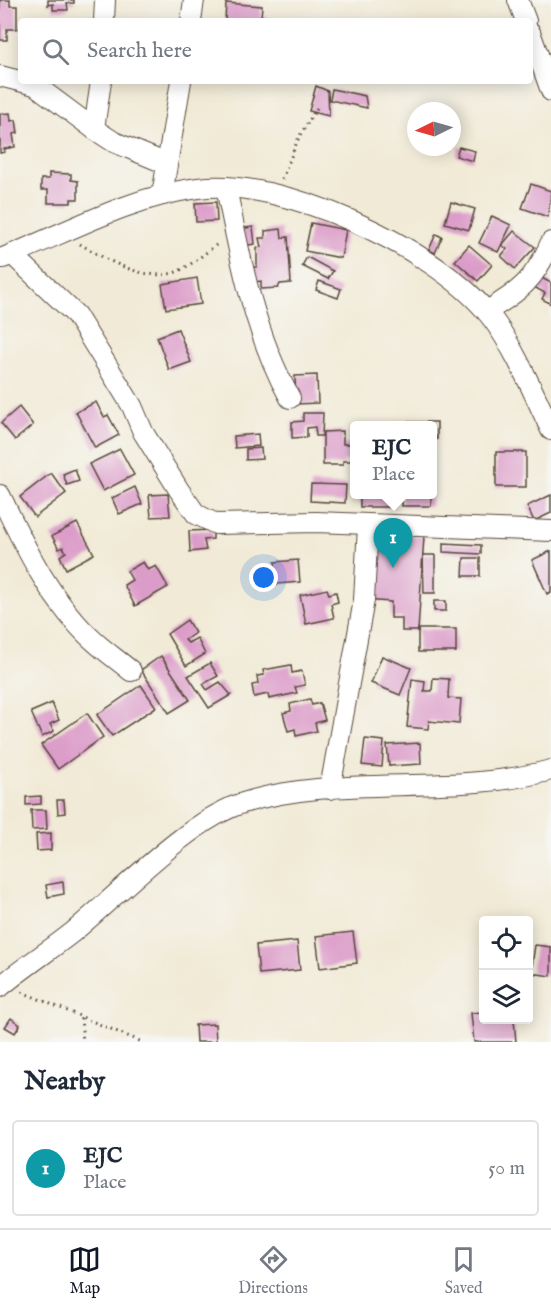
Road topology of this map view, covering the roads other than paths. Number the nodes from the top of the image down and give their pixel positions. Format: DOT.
graph roads {
  1 [pos="105,0"];
  2 [pos="194,0"];
  3 [pos="518,0"];
  4 [pos="104,18"];
  5 [pos="191,18"];
  6 [pos="525,18"];
  7 [pos="533,40"];
  8 [pos="0,76"];
  9 [pos="18,81"];
  10 [pos="30,84"];
  11 [pos="101,84"];
  12 [pos="180,84"];
  13 [pos="551,91"];
  14 [pos="94,129"];
  15 [pos="167,165"];
  16 [pos="226,186"];
  17 [pos="162,195"];
  18 [pos="551,242"];
  19 [pos="6,257"];
  20 [pos="487,311"];
  21 [pos="290,398"];
  22 [pos="551,430"];
  23 [pos="0,495"];
  24 [pos="368,526"];
  25 [pos="551,531"];
  26 [pos="131,671"];
  27 [pos="551,770"];
  28 [pos="330,789"];
  29 [pos="2,985"];
  1 -- 4 [label="street"];
  2 -- 5 [label="street"];
  3 -- 6 [label="street"];
  7 -- 13 [label="street"];
  8 -- 9 [label="street"];
  10 -- 14 [label="street"];
  11 -- 14 [label="street"];
  12 -- 15 [label="street"];
  14 -- 15 [label="street"];
  15 -- 17 [label="street"];
  16 -- 17 [label="street"];
  16 -- 20 [label="street"];
  16 -- 21 [label="street"];
  17 -- 19 [label="street"];
  18 -- 20 [label="street"];
  19 -- 24 [label="street"];
  20 -- 22 [label="street"];
  23 -- 26 [label="street"];
  24 -- 25 [label="street"];
  24 -- 28 [label="street"];
  27 -- 28 [label="street"];
  28 -- 29 [label="street"];
}
